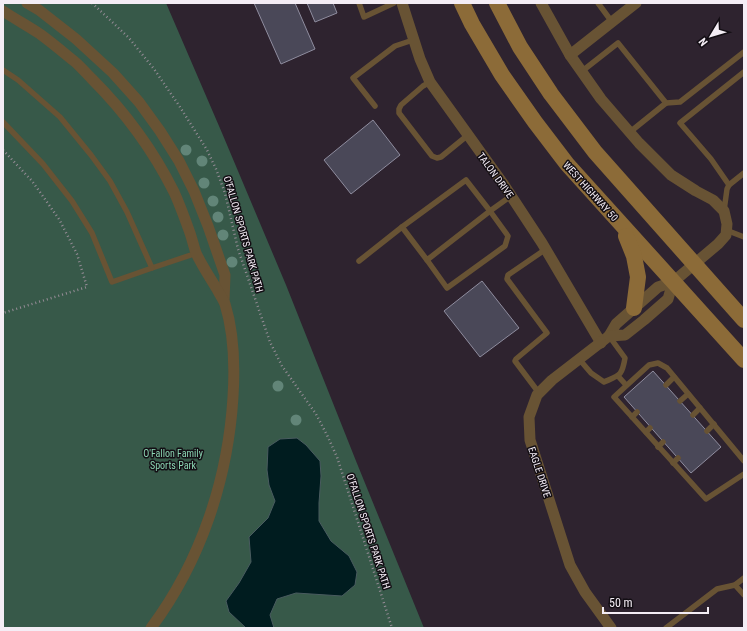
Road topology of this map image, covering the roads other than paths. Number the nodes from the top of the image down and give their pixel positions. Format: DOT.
graph roads {
  1 [pos="27,3"];
  2 [pos="360,3"];
  3 [pos="394,3"];
  4 [pos="402,3"];
  5 [pos="462,3"];
  6 [pos="497,3"];
  7 [pos="541,3"];
  8 [pos="598,3"];
  9 [pos="636,3"];
  10 [pos="3,11"];
  11 [pos="612,22"];
  12 [pos="414,40"];
  13 [pos="744,52"];
  14 [pos="570,55"];
  15 [pos="3,70"];
  16 [pos="581,72"];
  17 [pos="744,72"];
  18 [pos="430,82"];
  19 [pos="666,103"];
  20 [pos="375,106"];
  21 [pos="3,122"];
  22 [pos="630,132"];
  23 [pos="468,135"];
  24 [pos="744,173"];
  25 [pos="729,185"];
  26 [pos="511,195"];
  27 [pos="490,210"];
  28 [pos="724,211"];
  29 [pos="621,225"];
  30 [pos="402,227"];
  31 [pos="726,230"];
  32 [pos="744,237"];
  33 [pos="546,249"];
  34 [pos="197,254"];
  35 [pos="427,260"];
  36 [pos="359,261"];
  37 [pos="694,265"];
  38 [pos="152,268"];
  39 [pos="673,282"];
  40 [pos="224,302"];
  41 [pos="634,308"];
  42 [pos="744,320"];
  43 [pos="605,339"];
  44 [pos="580,359"];
  45 [pos="744,360"];
  46 [pos="618,376"];
  47 [pos="674,377"];
  48 [pos="626,385"];
  49 [pos="666,385"];
  50 [pos="539,393"];
  51 [pos="688,394"];
  52 [pos="680,401"];
  53 [pos="700,408"];
  54 [pos="637,412"];
  55 [pos="693,415"];
  56 [pos="632,417"];
  57 [pos="714,424"];
  58 [pos="650,428"];
  59 [pos="707,431"];
  60 [pos="646,432"];
  61 [pos="663,442"];
  62 [pos="658,447"];
  63 [pos="744,461"];
  64 [pos="744,474"];
  65 [pos="744,578"];
  66 [pos="736,585"];
  67 [pos="744,595"];
  68 [pos="151,628"];
  69 [pos="611,628"];
  70 [pos="666,628"];
  1 -- 40 [label="street"];
  2 -- 3 [label="lane"];
  4 -- 12 [label="street, TALON DRIVE"];
  5 -- 29 [label="main road, WEST HIGHWAY 50"];
  6 -- 37 [label="main road"];
  7 -- 14 [label="street"];
  8 -- 11 [label="lane"];
  9 -- 11 [label="street"];
  10 -- 34 [label="street"];
  11 -- 14 [label="street"];
  12 -- 18 [label="street, TALON DRIVE"];
  12 -- 20 [label="lane"];
  13 -- 19 [label="lane"];
  14 -- 16 [label="street"];
  15 -- 38 [label="lane"];
  16 -- 19 [label="lane"];
  16 -- 22 [label="street"];
  17 -- 25 [label="lane"];
  18 -- 23 [label="street, TALON DRIVE"];
  18 -- 23 [label="lane"];
  19 -- 22 [label="lane"];
  21 -- 38 [label="lane"];
  22 -- 28 [label="street"];
  23 -- 26 [label="street, TALON DRIVE"];
  24 -- 25 [label="lane"];
  25 -- 28 [label="lane"];
  26 -- 27 [label="lane"];
  26 -- 33 [label="street, TALON DRIVE"];
  27 -- 30 [label="lane"];
  27 -- 35 [label="lane"];
  27 -- 35 [label="lane"];
  28 -- 31 [label="street"];
  29 -- 39 [label="main road, WEST HIGHWAY 50"];
  29 -- 41 [label="main road"];
  30 -- 35 [label="lane"];
  30 -- 36 [label="lane"];
  31 -- 32 [label="lane"];
  31 -- 37 [label="street"];
  33 -- 43 [label="street, TALON DRIVE"];
  33 -- 50 [label="lane"];
  34 -- 38 [label="lane"];
  34 -- 40 [label="street"];
  37 -- 39 [label="street"];
  37 -- 42 [label="main road"];
  39 -- 41 [label="street, EAGLE DRIVE"];
  39 -- 43 [label="street, EAGLE DRIVE"];
  39 -- 45 [label="main road, WEST HIGHWAY 50"];
  40 -- 68 [label="street"];
  41 -- 43 [label="street, EAGLE DRIVE"];
  43 -- 44 [label="street, EAGLE DRIVE"];
  43 -- 46 [label="lane"];
  44 -- 46 [label="lane"];
  44 -- 50 [label="street, EAGLE DRIVE"];
  46 -- 48 [label="lane"];
  47 -- 48 [label="lane"];
  47 -- 49 [label="lane"];
  47 -- 51 [label="lane"];
  48 -- 56 [label="lane"];
  50 -- 69 [label="street, EAGLE DRIVE"];
  51 -- 52 [label="lane"];
  51 -- 53 [label="lane"];
  53 -- 55 [label="lane"];
  53 -- 57 [label="lane"];
  54 -- 56 [label="lane"];
  56 -- 60 [label="lane"];
  57 -- 59 [label="lane"];
  57 -- 63 [label="lane"];
  58 -- 60 [label="lane"];
  60 -- 62 [label="lane"];
  61 -- 62 [label="lane"];
  62 -- 64 [label="lane"];
  65 -- 66 [label="lane"];
  66 -- 67 [label="lane"];
  66 -- 70 [label="lane"];
}
